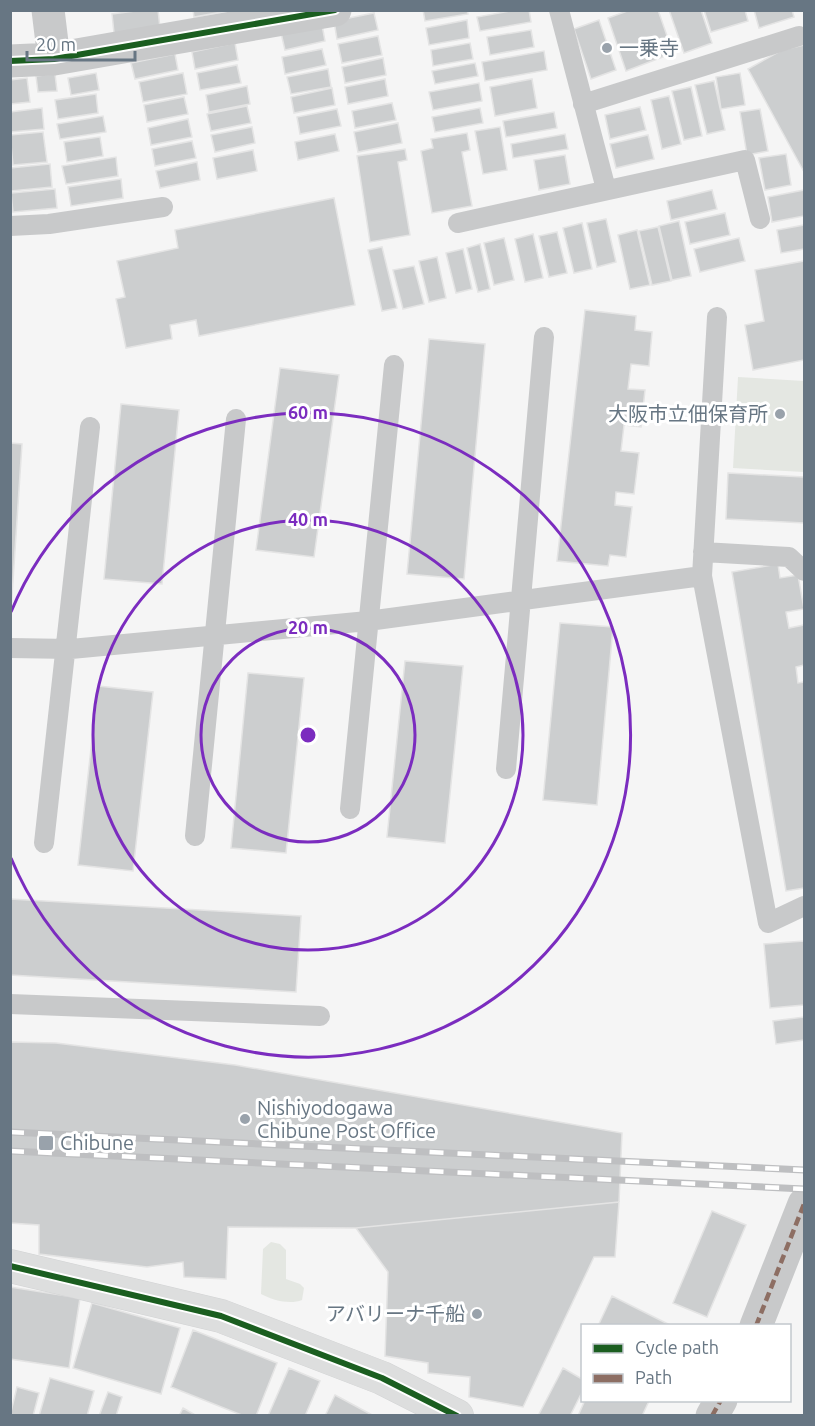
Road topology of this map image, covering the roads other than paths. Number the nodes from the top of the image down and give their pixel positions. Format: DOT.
graph roads {
  1 [pos="48,10"];
  2 [pos="559,10"];
  3 [pos="333,11"];
  4 [pos="799,36"];
  5 [pos="54,59"];
  6 [pos="10,61"];
  7 [pos="583,104"];
  8 [pos="606,189"];
  9 [pos="163,207"];
  10 [pos="760,219"];
  11 [pos="458,223"];
  12 [pos="10,226"];
  13 [pos="717,317"];
  14 [pos="543,337"];
  15 [pos="394,365"];
  16 [pos="236,419"];
  17 [pos="90,427"];
  18 [pos="703,552"];
  19 [pos="804,571"];
  20 [pos="702,576"];
  21 [pos="520,601"];
  22 [pos="368,621"];
  23 [pos="214,635"];
  24 [pos="10,648"];
  25 [pos="66,649"];
  26 [pos="506,769"];
  27 [pos="350,809"];
  28 [pos="195,836"];
  29 [pos="44,843"];
  30 [pos="804,906"];
  31 [pos="10,1004"];
  32 [pos="320,1016"];
  33 [pos="804,1204"];
  34 [pos="10,1266"];
  35 [pos="757,1324"];
  36 [pos="720,1402"];
  37 [pos="457,1416"];
  38 [pos="712,1416"];
  1 -- 5 [label="street"];
  2 -- 7 [label="lane"];
  3 -- 5 [label="street"];
  4 -- 7 [label="lane"];
  5 -- 6 [label="street"];
  7 -- 8 [label="lane"];
  8 -- 10 [label="lane"];
  8 -- 11 [label="lane"];
  9 -- 12 [label="lane"];
  13 -- 18 [label="lane"];
  14 -- 21 [label="lane"];
  15 -- 22 [label="lane"];
  16 -- 23 [label="lane"];
  17 -- 25 [label="lane"];
  18 -- 19 [label="lane"];
  18 -- 20 [label="lane"];
  20 -- 21 [label="lane"];
  20 -- 30 [label="lane"];
  21 -- 22 [label="lane"];
  21 -- 26 [label="lane"];
  22 -- 23 [label="lane"];
  22 -- 27 [label="lane"];
  23 -- 25 [label="lane"];
  23 -- 28 [label="lane"];
  24 -- 25 [label="lane"];
  25 -- 29 [label="lane"];
  31 -- 32 [label="lane"];
  33 -- 35 [label="street"];
  34 -- 37 [label="street"];
  36 -- 38 [label="street"];
}
